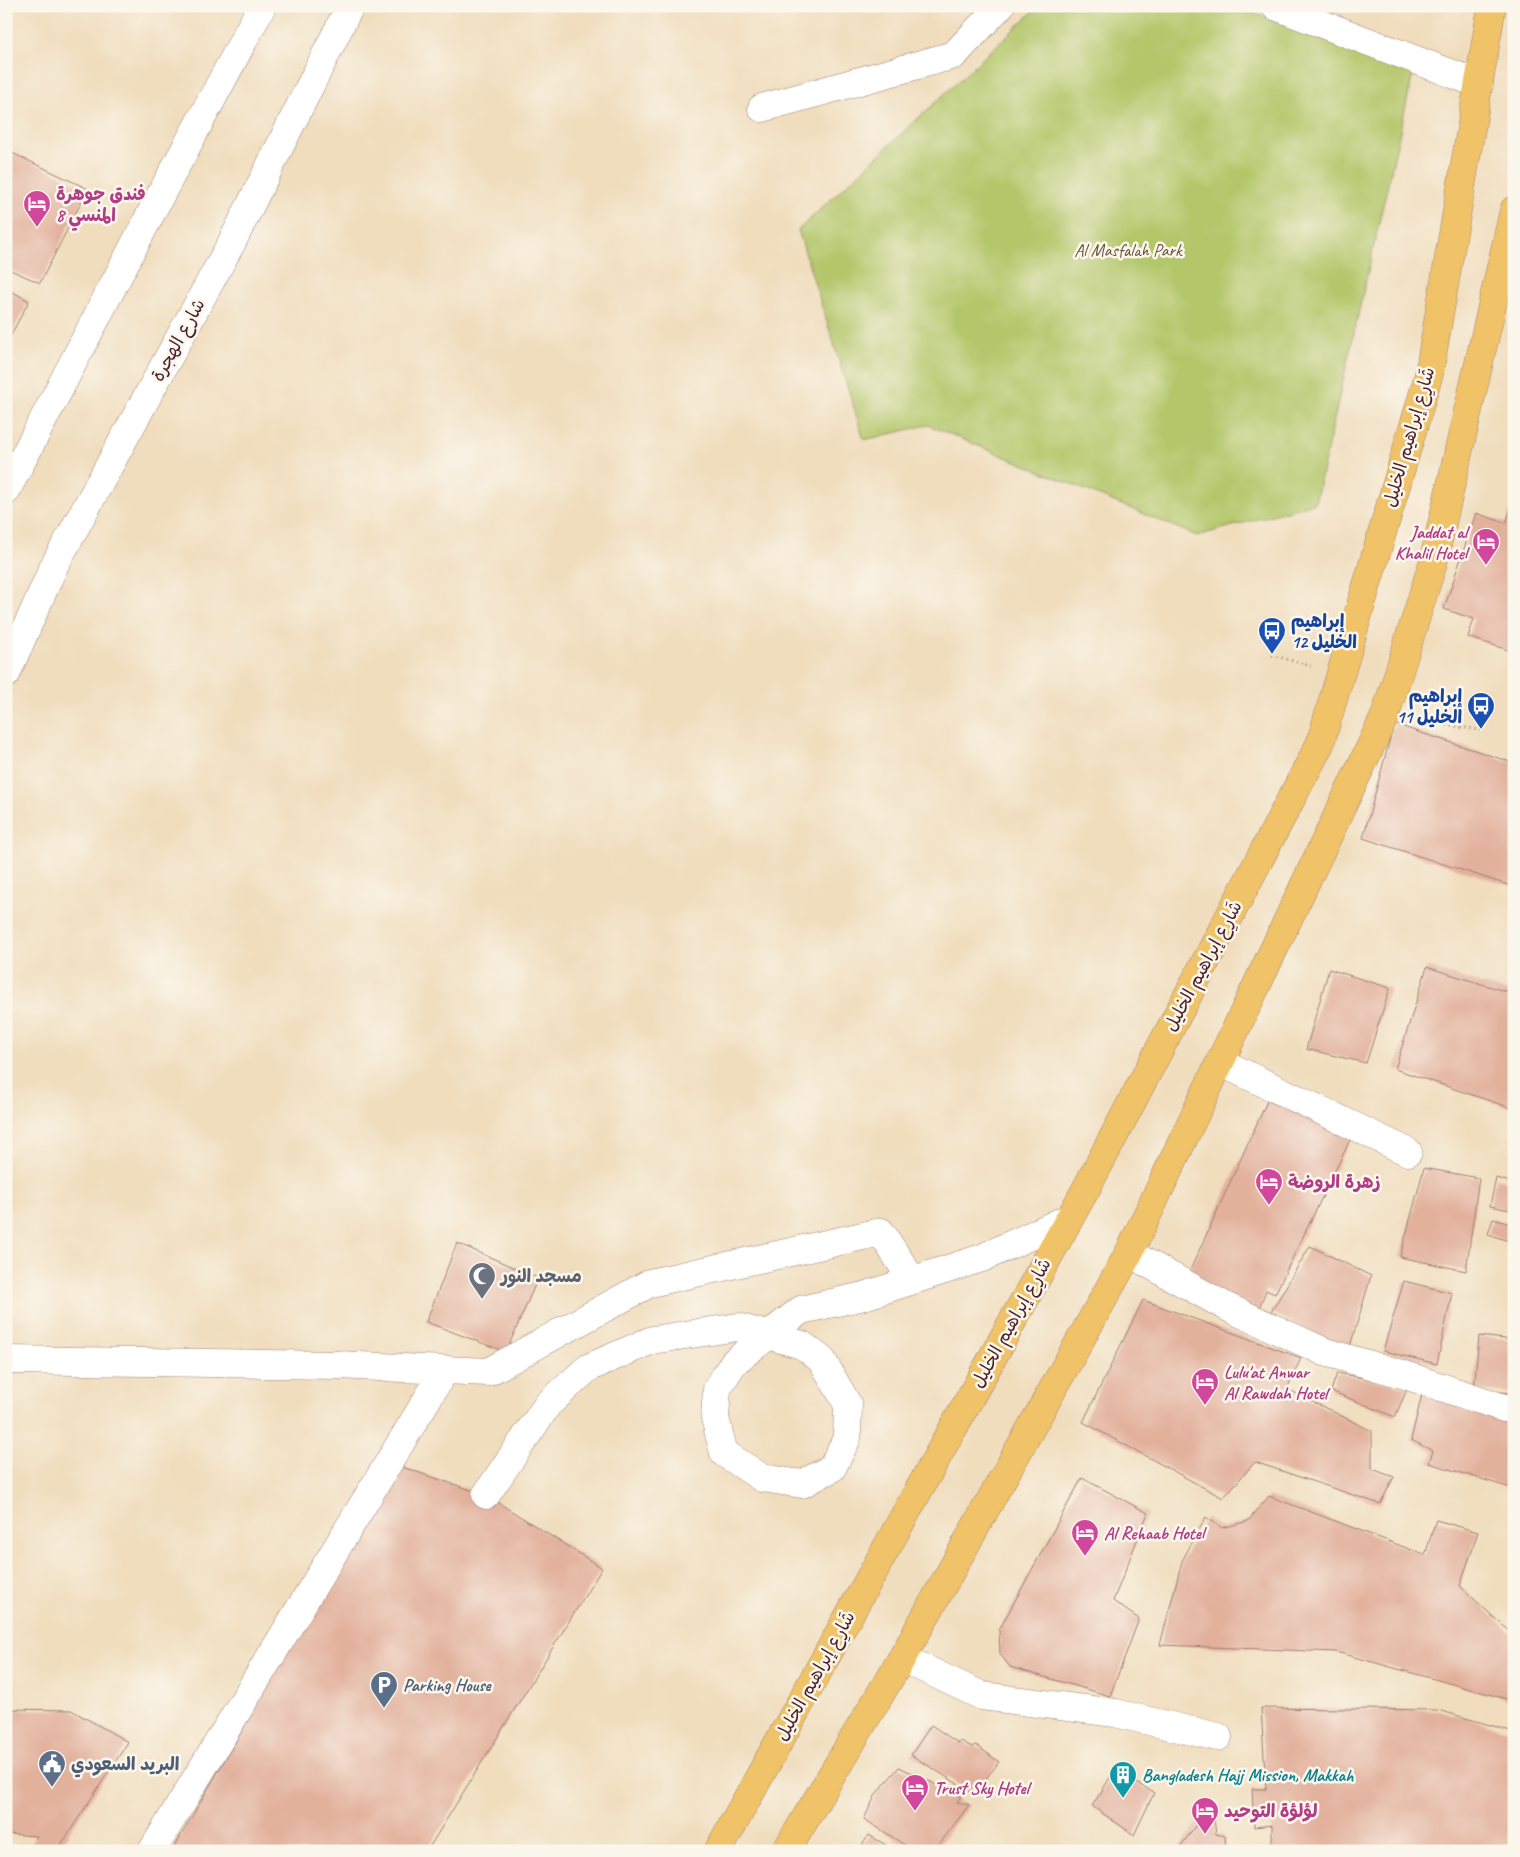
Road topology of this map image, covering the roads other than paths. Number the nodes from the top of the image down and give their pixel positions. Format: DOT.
graph roads {
  1 [pos="262,6"];
  2 [pos="350,6"];
  3 [pos="1000,6"];
  4 [pos="1275,6"];
  5 [pos="1492,6"];
  6 [pos="1479,84"];
  7 [pos="762,108"];
  8 [pos="1514,210"];
  9 [pos="6,492"];
  10 [pos="6,674"];
  11 [pos="1220,1062"];
  12 [pos="1408,1152"];
  13 [pos="1069,1218"];
  14 [pos="1129,1253"];
  15 [pos="912,1280"];
  16 [pos="6,1360"];
  17 [pos="445,1370"];
  18 [pos="1514,1408"];
  19 [pos="486,1495"];
  20 [pos="902,1658"];
  21 [pos="1218,1737"];
  22 [pos="152,1851"];
  23 [pos="718,1851"];
  24 [pos="786,1851"];
  1 -- 9 [label="street"];
  2 -- 10 [label="street, شارع الهجرة"];
  3 -- 7 [label="street"];
  4 -- 6 [label="street"];
  5 -- 6 [label="main road, شَارِع إبراهيم الخليل"];
  6 -- 13 [label="main road, شَارِع إبراهيم الخليل"];
  8 -- 11 [label="main road"];
  11 -- 12 [label="street"];
  11 -- 14 [label="main road"];
  13 -- 15 [label="street"];
  13 -- 23 [label="main road, شَارِع إبراهيم الخليل"];
  14 -- 18 [label="street"];
  14 -- 20 [label="main road"];
  15 -- 17 [label="street"];
  15 -- 19 [label="street"];
  16 -- 17 [label="street"];
  17 -- 22 [label="street"];
  20 -- 21 [label="street"];
  20 -- 24 [label="main road"];
}
